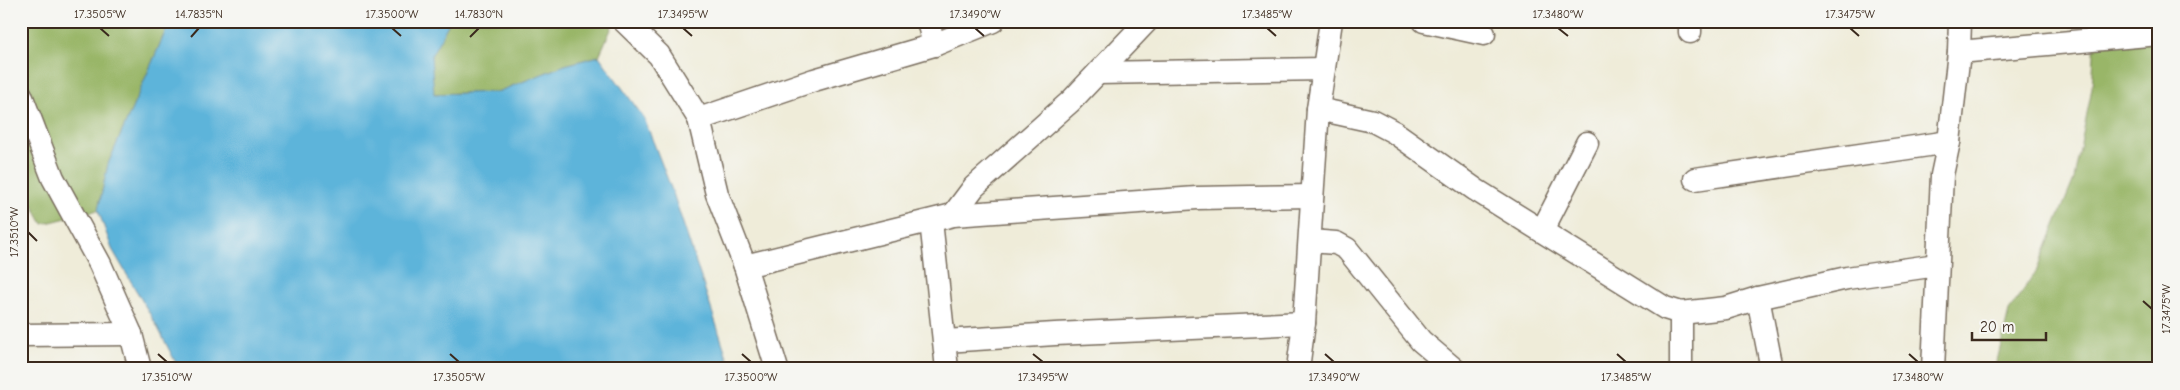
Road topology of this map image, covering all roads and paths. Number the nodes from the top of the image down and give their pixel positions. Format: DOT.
graph roads {
  1 [pos="624,21"];
  2 [pos="928,21"];
  3 [pos="993,21"];
  4 [pos="1147,21"];
  5 [pos="1331,21"];
  6 [pos="1424,21"];
  7 [pos="1960,21"];
  8 [pos="1484,34"];
  9 [pos="2159,34"];
  10 [pos="934,45"];
  11 [pos="1959,52"];
  12 [pos="1324,69"];
  13 [pos="1098,73"];
  14 [pos="21,95"];
  15 [pos="1318,109"];
  16 [pos="699,119"];
  17 [pos="1949,142"];
  18 [pos="1587,143"];
  19 [pos="31,147"];
  20 [pos="1695,180"];
  21 [pos="1312,196"];
  22 [pos="942,218"];
  23 [pos="1542,232"];
  24 [pos="1310,241"];
  25 [pos="1936,265"];
  26 [pos="745,266"];
  27 [pos="1758,298"];
  28 [pos="1681,313"];
  29 [pos="1304,323"];
  30 [pos="131,334"];
  31 [pos="21,335"];
  32 [pos="945,341"];
  33 [pos="140,369"];
  34 [pos="777,369"];
  35 [pos="947,369"];
  36 [pos="1298,369"];
  37 [pos="1454,369"];
  38 [pos="1681,369"];
  39 [pos="1772,369"];
  40 [pos="1933,369"];
  1 -- 16 [label="street"];
  2 -- 10 [label="street"];
  3 -- 10 [label="street"];
  4 -- 13 [label="street"];
  5 -- 12 [label="street"];
  6 -- 8 [label="street"];
  7 -- 11 [label="street"];
  9 -- 11 [label="street"];
  10 -- 16 [label="street"];
  11 -- 17 [label="street"];
  12 -- 13 [label="street"];
  12 -- 15 [label="street"];
  13 -- 22 [label="street"];
  14 -- 19 [label="street"];
  15 -- 21 [label="street"];
  15 -- 23 [label="street"];
  16 -- 26 [label="street"];
  17 -- 20 [label="street"];
  17 -- 25 [label="street"];
  18 -- 23 [label="street"];
  19 -- 30 [label="street"];
  21 -- 22 [label="street"];
  21 -- 24 [label="street"];
  22 -- 26 [label="street"];
  22 -- 32 [label="street"];
  23 -- 28 [label="street"];
  24 -- 29 [label="street"];
  24 -- 37 [label="street"];
  25 -- 27 [label="street"];
  25 -- 40 [label="street"];
  26 -- 34 [label="street"];
  27 -- 28 [label="street"];
  27 -- 39 [label="street"];
  28 -- 38 [label="street"];
  29 -- 32 [label="street"];
  29 -- 36 [label="street"];
  30 -- 31 [label="street"];
  30 -- 33 [label="street"];
  32 -- 35 [label="street"];
}
